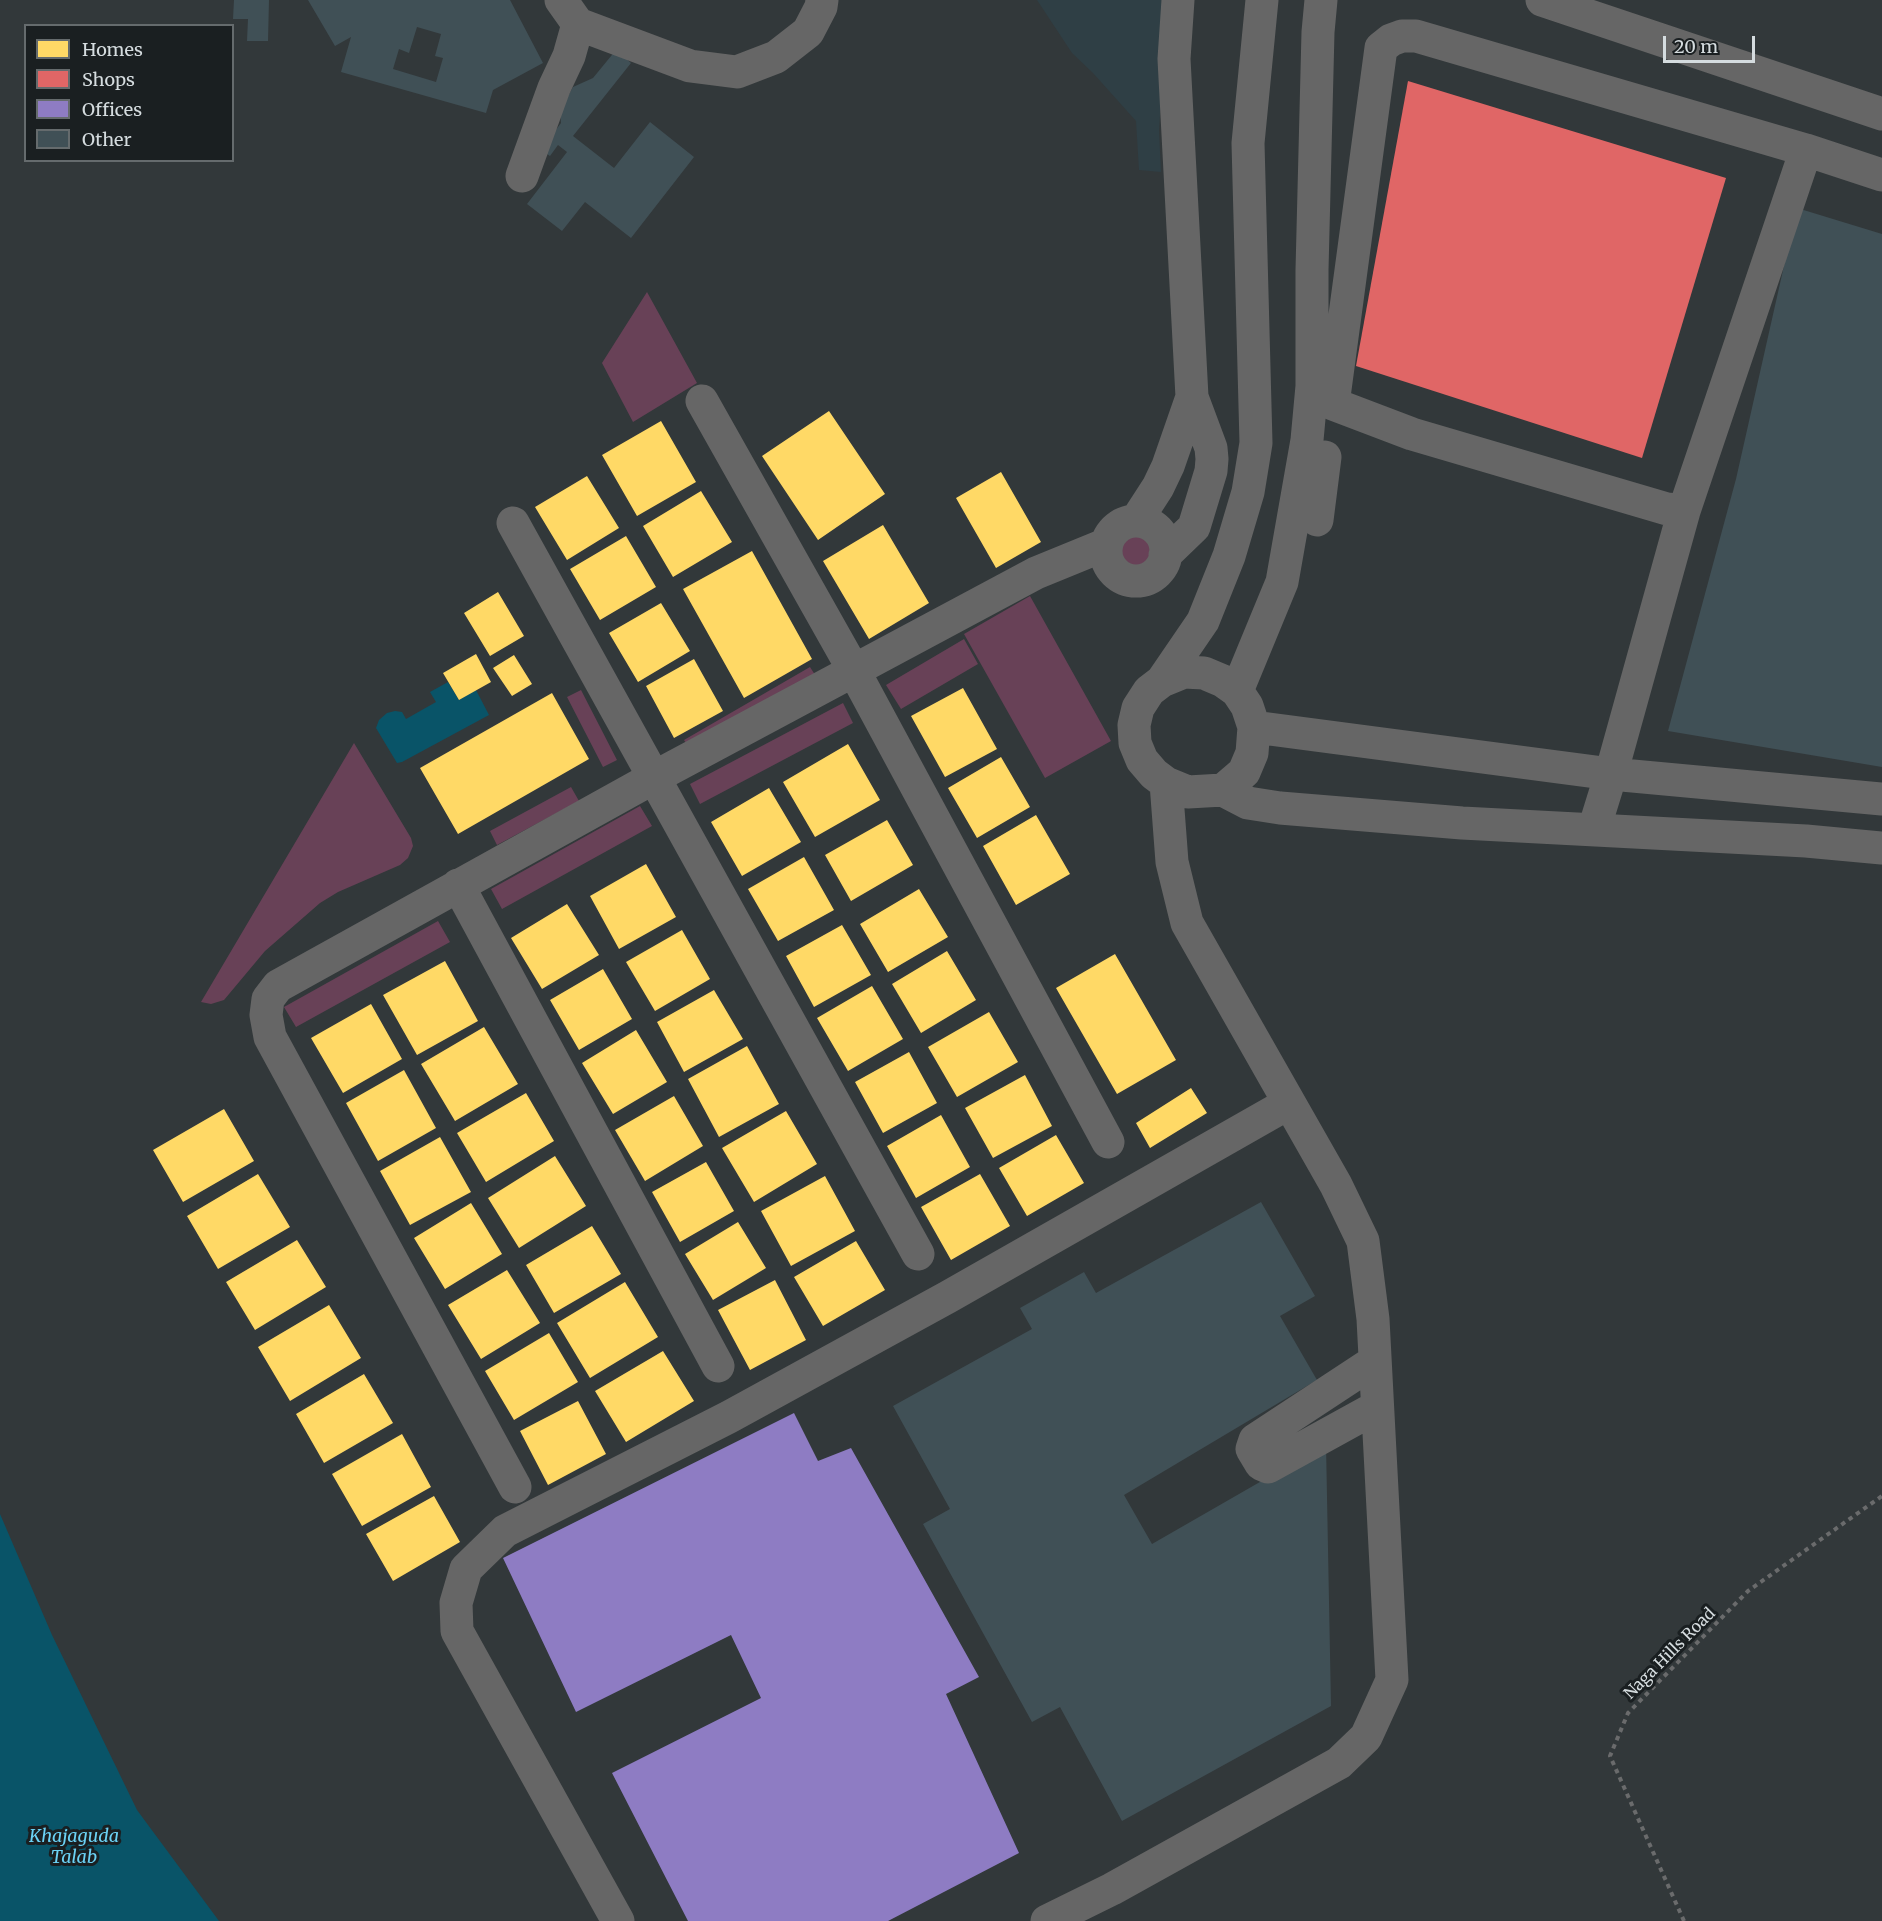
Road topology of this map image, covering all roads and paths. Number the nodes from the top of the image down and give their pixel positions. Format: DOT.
graph roads {
  1 [pos="822,0"];
  2 [pos="1178,0"];
  3 [pos="1262,0"];
  4 [pos="1321,0"];
  5 [pos="1560,3"];
  6 [pos="569,12"];
  7 [pos="1882,114"];
  8 [pos="1806,150"];
  9 [pos="1882,175"];
  10 [pos="522,176"];
  11 [pos="1192,397"];
  12 [pos="702,401"];
  13 [pos="1333,404"];
  14 [pos="1684,511"];
  15 [pos="1317,520"];
  16 [pos="1136,521"];
  17 [pos="513,523"];
  18 [pos="1107,544"];
  19 [pos="1166,555"];
  20 [pos="853,669"];
  21 [pos="1162,681"];
  22 [pos="1237,691"];
  23 [pos="1254,727"];
  24 [pos="1611,774"];
  25 [pos="653,778"];
  26 [pos="1166,783"];
  27 [pos="1222,790"];
  28 [pos="1817,792"];
  29 [pos="1882,799"];
  30 [pos="1594,829"];
  31 [pos="1806,841"];
  32 [pos="1882,848"];
  33 [pos="458,885"];
  34 [pos="1289,1103"];
  35 [pos="1107,1142"];
  36 [pos="918,1254"];
  37 [pos="1375,1360"];
  38 [pos="718,1366"];
  39 [pos="1377,1407"];
  40 [pos="515,1487"];
  41 [pos="1882,1496"];
  42 [pos="618,1921"];
  43 [pos="1047,1921"];
  44 [pos="1684,1921"];
  1 -- 6 [label="street"];
  2 -- 11 [label="street"];
  3 -- 21 [label="street"];
  4 -- 22 [label="street"];
  5 -- 7 [label="street"];
  6 -- 10 [label="street"];
  8 -- 9 [label="street"];
  8 -- 13 [label="street"];
  8 -- 14 [label="street"];
  11 -- 16 [label="street"];
  11 -- 19 [label="street"];
  12 -- 20 [label="street"];
  13 -- 14 [label="street"];
  13 -- 15 [label="street"];
  14 -- 24 [label="street"];
  16 -- 18 [label="street"];
  16 -- 19 [label="street"];
  17 -- 25 [label="street"];
  18 -- 19 [label="street"];
  18 -- 20 [label="street"];
  20 -- 25 [label="street"];
  20 -- 35 [label="street"];
  21 -- 22 [label="street"];
  21 -- 26 [label="street"];
  22 -- 23 [label="street"];
  23 -- 24 [label="street"];
  23 -- 27 [label="street"];
  24 -- 28 [label="street"];
  24 -- 30 [label="street"];
  25 -- 33 [label="street"];
  25 -- 36 [label="street"];
  26 -- 27 [label="street"];
  26 -- 34 [label="street"];
  27 -- 30 [label="street"];
  28 -- 29 [label="street"];
  28 -- 31 [label="street"];
  30 -- 31 [label="street"];
  31 -- 32 [label="street"];
  33 -- 38 [label="street"];
  33 -- 40 [label="street"];
  34 -- 37 [label="street"];
  34 -- 42 [label="street"];
  37 -- 39 [label="street"];
  37 -- 39 [label="street"];
  39 -- 43 [label="street"];
  41 -- 44 [label="path, Naga Hills Road"];
}
